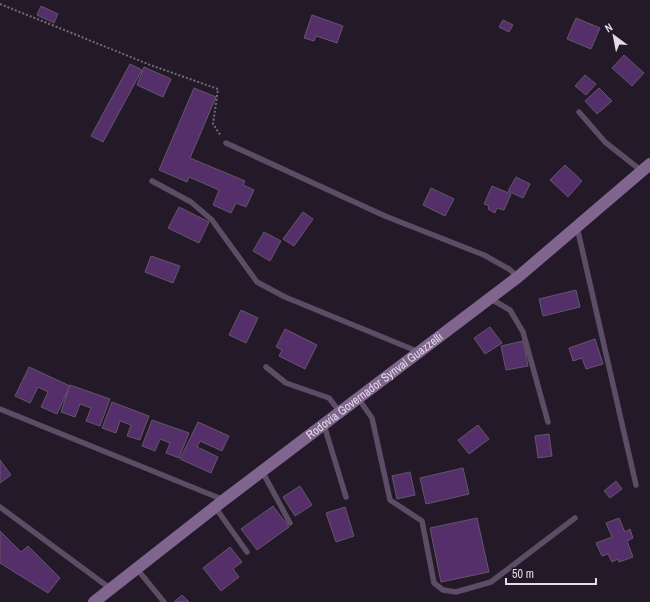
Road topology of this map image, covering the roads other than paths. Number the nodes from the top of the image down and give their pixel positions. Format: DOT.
graph roads {
  1 [pos="579,112"];
  2 [pos="226,143"];
  3 [pos="646,168"];
  4 [pos="152,181"];
  5 [pos="578,227"];
  6 [pos="518,277"];
  7 [pos="490,298"];
  8 [pos="420,352"];
  9 [pos="266,367"];
  10 [pos="358,398"];
  11 [pos="0,409"];
  12 [pos="340,412"];
  13 [pos="548,422"];
  14 [pos="324,424"];
  15 [pos="262,471"];
  16 [pos="636,485"];
  17 [pos="346,497"];
  18 [pos="219,503"];
  19 [pos="0,507"];
  20 [pos="575,518"];
  21 [pos="290,523"];
  22 [pos="247,552"];
  23 [pos="137,569"];
  24 [pos="111,590"];
  25 [pos="94,602"];
  26 [pos="164,602"];
  1 -- 3 [label="lane"];
  2 -- 6 [label="lane"];
  3 -- 5 [label="main road, Rodovia Governador Synval Guazzelli"];
  4 -- 8 [label="lane"];
  5 -- 6 [label="main road, Rodovia Governador Synval Guazzelli"];
  5 -- 16 [label="lane"];
  6 -- 7 [label="main road, Rodovia Governador Synval Guazzelli"];
  7 -- 8 [label="main road, Rodovia Governador Synval Guazzelli"];
  7 -- 13 [label="lane"];
  8 -- 10 [label="main road, Rodovia Governador Synval Guazzelli"];
  9 -- 12 [label="lane"];
  10 -- 12 [label="main road, Rodovia Governador Synval Guazzelli"];
  10 -- 20 [label="lane"];
  11 -- 18 [label="lane"];
  12 -- 14 [label="main road, Rodovia Governador Synval Guazzelli"];
  14 -- 15 [label="main road, Rodovia Governador Synval Guazzelli"];
  14 -- 17 [label="lane"];
  15 -- 18 [label="main road, Rodovia Governador Synval Guazzelli"];
  15 -- 21 [label="lane"];
  18 -- 22 [label="lane"];
  18 -- 23 [label="main road, Rodovia Governador Synval Guazzelli"];
  19 -- 24 [label="lane"];
  23 -- 24 [label="main road, Rodovia Governador Synval Guazzelli"];
  23 -- 26 [label="lane"];
  24 -- 25 [label="main road, Rodovia Governador Synval Guazzelli"];
}
